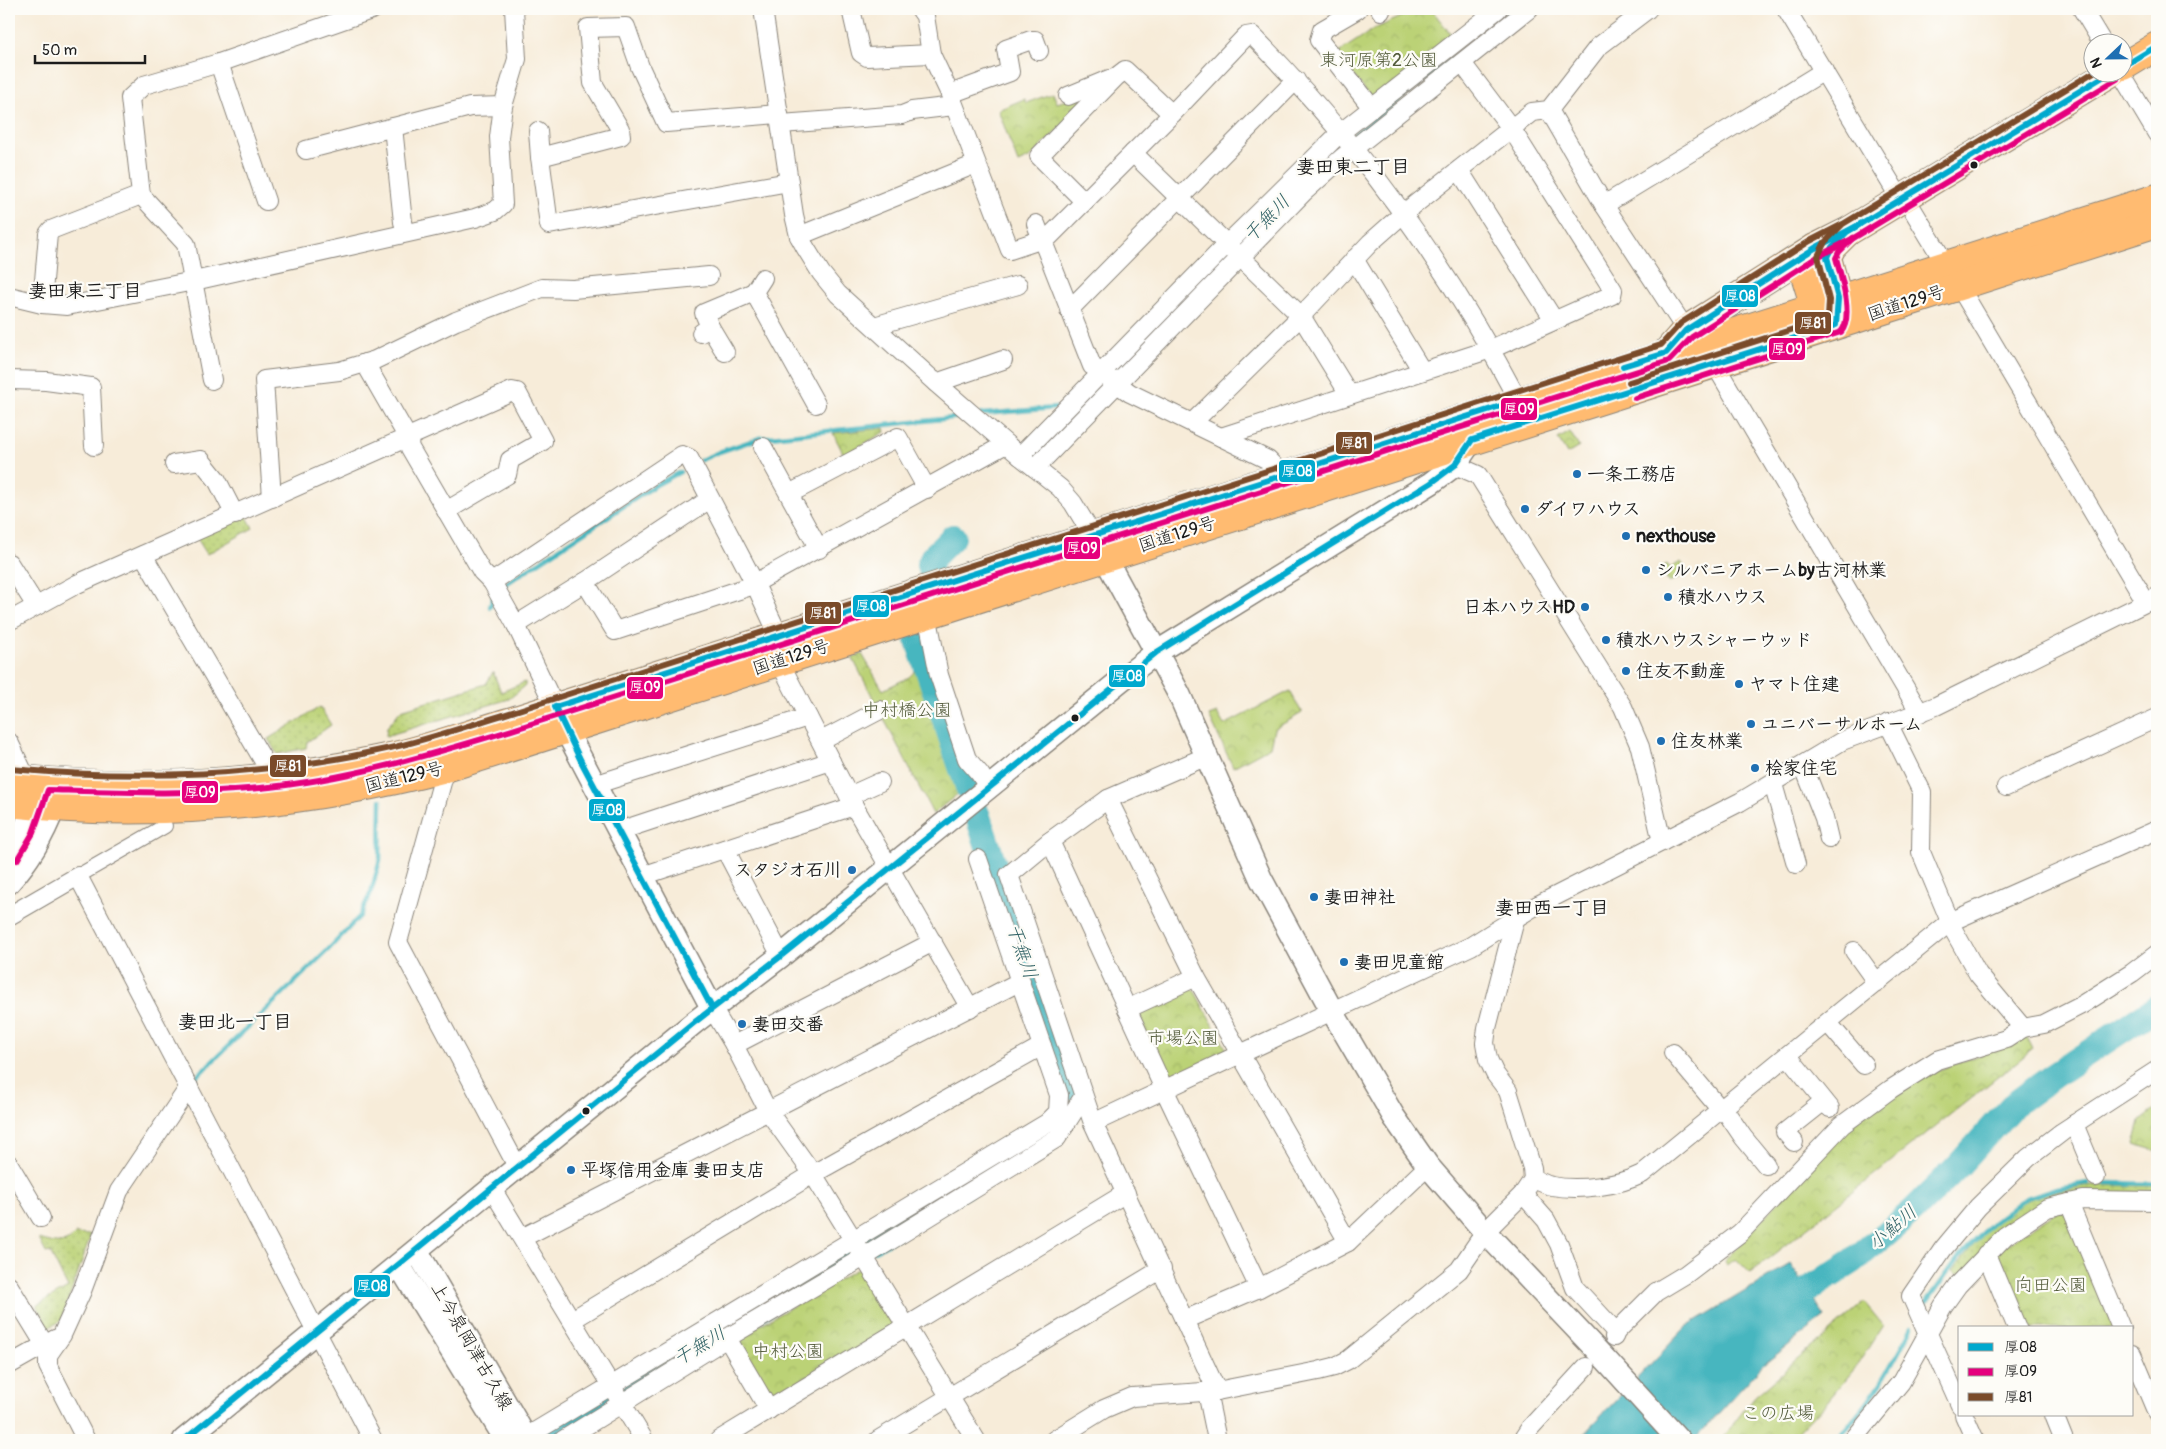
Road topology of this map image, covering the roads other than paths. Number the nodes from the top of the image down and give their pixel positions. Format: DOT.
graph roads {
  1 [pos="374,9"];
  2 [pos="514,9"];
  3 [pos="763,9"];
  4 [pos="851,9"];
  5 [pos="920,9"];
  6 [pos="1358,9"];
  7 [pos="1498,9"];
  8 [pos="1529,9"];
  9 [pos="1648,9"];
  10 [pos="1786,9"];
  11 [pos="2082,9"];
  12 [pos="2096,32"];
  13 [pos="1038,43"];
  14 [pos="2157,46"];
  15 [pos="932,54"];
  16 [pos="2134,60"];
  17 [pos="219,62"];
  18 [pos="1462,63"];
  19 [pos="1824,71"];
  20 [pos="1116,77"];
  21 [pos="1296,80"];
  22 [pos="2095,82"];
  23 [pos="2126,82"];
  24 [pos="1068,96"];
  25 [pos="952,100"];
  26 [pos="503,106"];
  27 [pos="1372,108"];
  28 [pos="1549,110"];
  29 [pos="1172,114"];
  30 [pos="780,119"];
  31 [pos="393,127"];
  32 [pos="1511,128"];
  33 [pos="538,131"];
  34 [pos="2157,134"];
  35 [pos="1346,141"];
  36 [pos="306,150"];
  37 [pos="1134,153"];
  38 [pos="540,157"];
  39 [pos="976,164"];
  40 [pos="1459,170"];
  41 [pos="789,182"];
  42 [pos="141,195"];
  43 [pos="1905,197"];
  44 [pos="1180,198"];
  45 [pos="2157,198"];
  46 [pos="266,201"];
  47 [pos="1085,202"];
  48 [pos="1604,205"];
  49 [pos="1404,213"];
  50 [pos="2157,223"];
  51 [pos="1847,232"];
  52 [pos="406,233"];
  53 [pos="1041,235"];
  54 [pos="799,236"];
  55 [pos="1815,248"];
  56 [pos="1234,251"];
  57 [pos="1354,259"];
  58 [pos="709,276"];
  59 [pos="1953,276"];
  60 [pos="194,281"];
  61 [pos="1018,285"];
  62 [pos="9,296"];
  63 [pos="42,304"];
  64 [pos="1069,310"];
  65 [pos="1830,310"];
  66 [pos="1300,316"];
  67 [pos="1554,320"];
  68 [pos="874,326"];
  69 [pos="1686,330"];
  70 [pos="1491,349"];
  71 [pos="725,352"];
  72 [pos="1666,353"];
  73 [pos="1004,360"];
  74 [pos="365,363"];
  75 [pos="1714,364"];
  76 [pos="1422,371"];
  77 [pos="1108,379"];
  78 [pos="9,380"];
  79 [pos="212,380"];
  80 [pos="936,383"];
  81 [pos="1349,394"];
  82 [pos="1518,400"];
  83 [pos="816,404"];
  84 [pos="1192,423"];
  85 [pos="1221,437"];
  86 [pos="408,438"];
  87 [pos="1472,440"];
  88 [pos="1006,444"];
  89 [pos="94,446"];
  90 [pos="763,447"];
  91 [pos="1020,456"];
  92 [pos="182,459"];
  93 [pos="1455,465"];
  94 [pos="1035,468"];
  95 [pos="1283,475"];
  96 [pos="926,488"];
  97 [pos="789,494"];
  98 [pos="272,498"];
  99 [pos="710,499"];
  100 [pos="446,511"];
  101 [pos="235,514"];
  102 [pos="1099,546"];
  103 [pos="820,548"];
  104 [pos="143,554"];
  105 [pos="9,563"];
  106 [pos="492,582"];
  107 [pos="585,582"];
  108 [pos="754,582"];
  109 [pos="2152,600"];
  110 [pos="36,606"];
  111 [pos="927,614"];
  112 [pos="13,619"];
  113 [pos="516,625"];
  114 [pos="779,648"];
  115 [pos="1157,652"];
  116 [pos="880,710"];
  117 [pos="1920,714"];
  118 [pos="808,717"];
  119 [pos="560,718"];
  120 [pos="2157,718"];
  121 [pos="1888,723"];
  122 [pos="821,741"];
  123 [pos="9,742"];
  124 [pos="1207,756"];
  125 [pos="831,761"];
  126 [pos="1803,765"];
  127 [pos="446,768"];
  128 [pos="273,777"];
  129 [pos="880,782"];
  130 [pos="1773,784"];
  131 [pos="594,786"];
  132 [pos="988,787"];
  133 [pos="2006,787"];
  134 [pos="29,792"];
  135 [pos="1108,799"];
  136 [pos="852,801"];
  137 [pos="165,826"];
  138 [pos="2157,830"];
  139 [pos="619,832"];
  140 [pos="1829,839"];
  141 [pos="1050,841"];
  142 [pos="1662,842"];
  143 [pos="725,849"];
  144 [pos="9,856"];
  145 [pos="978,859"];
  146 [pos="1796,864"];
  147 [pos="889,868"];
  148 [pos="78,876"];
  149 [pos="642,876"];
  150 [pos="9,882"];
  151 [pos="9,916"];
  152 [pos="1515,920"];
  153 [pos="1950,922"];
  154 [pos="933,942"];
  155 [pos="1854,951"];
  156 [pos="2157,954"];
  157 [pos="781,956"];
  158 [pos="1196,977"];
  159 [pos="1020,981"];
  160 [pos="1877,983"];
  161 [pos="712,1008"];
  162 [pos="970,1008"];
  163 [pos="1127,1010"];
  164 [pos="1332,1011"];
  165 [pos="1828,1023"];
  166 [pos="2022,1028"];
  167 [pos="734,1045"];
  168 [pos="1042,1046"];
  169 [pos="1673,1053"];
  170 [pos="1241,1055"];
  171 [pos="1788,1056"];
  172 [pos="1864,1065"];
  173 [pos="2157,1070"];
  174 [pos="188,1087"];
  175 [pos="1164,1091"];
  176 [pos="1083,1097"];
  177 [pos="1723,1110"];
  178 [pos="768,1111"];
  179 [pos="1058,1124"];
  180 [pos="1093,1124"];
  181 [pos="2074,1124"];
  182 [pos="1786,1132"];
  183 [pos="9,1164"];
  184 [pos="1766,1165"];
  185 [pos="1428,1166"];
  186 [pos="518,1168"];
  187 [pos="814,1174"];
  188 [pos="2096,1177"];
  189 [pos="1533,1179"];
  190 [pos="492,1189"];
  191 [pos="1126,1193"];
  192 [pos="1523,1194"];
  193 [pos="2157,1201"];
  194 [pos="2069,1203"];
  195 [pos="41,1218"];
  196 [pos="1485,1232"];
  197 [pos="522,1238"];
  198 [pos="854,1239"];
  199 [pos="1348,1242"];
  200 [pos="1986,1254"];
  201 [pos="864,1257"];
  202 [pos="408,1258"];
  203 [pos="1162,1269"];
  204 [pos="9,1286"];
  205 [pos="1259,1288"];
  206 [pos="572,1320"];
  207 [pos="1184,1320"];
  208 [pos="2016,1326"];
  209 [pos="2120,1326"];
  210 [pos="908,1327"];
  211 [pos="317,1332"];
  212 [pos="1929,1334"];
  213 [pos="62,1335"];
  214 [pos="727,1338"];
  215 [pos="45,1345"];
  216 [pos="2134,1359"];
  217 [pos="9,1365"];
  218 [pos="1586,1367"];
  219 [pos="1212,1392"];
  220 [pos="617,1394"];
  221 [pos="949,1397"];
  222 [pos="1958,1400"];
  223 [pos="769,1410"];
  224 [pos="2157,1413"];
  225 [pos="1964,1416"];
  226 [pos="2054,1416"];
  227 [pos="1860,1438"];
  228 [pos="86,1440"];
  229 [pos="184,1440"];
  230 [pos="373,1440"];
  231 [pos="520,1440"];
  232 [pos="563,1440"];
  233 [pos="644,1440"];
  234 [pos="719,1440"];
  235 [pos="878,1440"];
  236 [pos="976,1440"];
  237 [pos="1054,1440"];
  238 [pos="1217,1440"];
  239 [pos="1522,1440"];
  240 [pos="1679,1440"];
  241 [pos="1975,1440"];
  242 [pos="2064,1440"];
  1 -- 17 [label="street"];
  2 -- 26 [label="street"];
  3 -- 30 [label="street"];
  4 -- 15 [label="street"];
  5 -- 15 [label="street"];
  6 -- 27 [label="street"];
  7 -- 27 [label="street"];
  8 -- 18 [label="street"];
  9 -- 28 [label="street"];
  10 -- 19 [label="street"];
  11 -- 12 [label="street"];
  13 -- 25 [label="street"];
  14 -- 16 [label="main road"];
  15 -- 25 [label="street"];
  17 -- 42 [label="street"];
  17 -- 46 [label="street"];
  18 -- 32 [label="street"];
  18 -- 35 [label="street"];
  19 -- 43 [label="street"];
  19 -- 48 [label="street"];
  20 -- 24 [label="street"];
  20 -- 29 [label="street"];
  20 -- 47 [label="street"];
  21 -- 29 [label="street"];
  21 -- 35 [label="street"];
  21 -- 44 [label="street"];
  22 -- 43 [label="main road"];
  23 -- 34 [label="street"];
  25 -- 30 [label="street"];
  25 -- 39 [label="street"];
  26 -- 31 [label="street"];
  26 -- 52 [label="street"];
  27 -- 35 [label="street"];
  28 -- 32 [label="street"];
  28 -- 48 [label="street"];
  29 -- 37 [label="street"];
  30 -- 38 [label="street"];
  30 -- 41 [label="street"];
  31 -- 36 [label="street"];
  31 -- 52 [label="street"];
  32 -- 40 [label="street"];
  32 -- 67 [label="street"];
  33 -- 38 [label="street"];
  35 -- 49 [label="street"];
  35 -- 56 [label="street"];
  37 -- 44 [label="street"];
  37 -- 47 [label="street"];
  38 -- 41 [label="street"];
  39 -- 53 [label="street"];
  39 -- 54 [label="street"];
  40 -- 49 [label="street"];
  40 -- 67 [label="street"];
  41 -- 54 [label="street"];
  42 -- 60 [label="street"];
  42 -- 63 [label="street"];
  43 -- 51 [label="main road"];
  43 -- 59 [label="street"];
  44 -- 56 [label="street"];
  44 -- 64 [label="street"];
  45 -- 59 [label="main road, 国道129号"];
  47 -- 53 [label="street"];
  48 -- 69 [label="street"];
  49 -- 57 [label="street"];
  49 -- 70 [label="street"];
  50 -- 59 [label="main road, 国道129号"];
  51 -- 55 [label="main road"];
  51 -- 65 [label="main road"];
  52 -- 60 [label="street"];
  53 -- 64 [label="street"];
  54 -- 68 [label="street"];
  55 -- 65 [label="main road"];
  55 -- 69 [label="main road"];
  56 -- 66 [label="street"];
  56 -- 77 [label="street"];
  57 -- 66 [label="street"];
  57 -- 76 [label="street"];
  58 -- 74 [label="street"];
  59 -- 65 [label="main road, 国道129号"];
  59 -- 109 [label="street"];
  60 -- 63 [label="street"];
  60 -- 79 [label="street"];
  61 -- 68 [label="street"];
  62 -- 63 [label="street"];
  64 -- 77 [label="street"];
  65 -- 72 [label="main road, 国道129号"];
  65 -- 75 [label="main road, 国道129号"];
  66 -- 81 [label="street"];
  66 -- 84 [label="street"];
  67 -- 70 [label="street"];
  68 -- 80 [label="street"];
  69 -- 72 [label="main road"];
  70 -- 76 [label="street"];
  70 -- 82 [label="street"];
  71 -- 83 [label="street"];
  72 -- 82 [label="main road, 国道129号"];
  73 -- 80 [label="street"];
  74 -- 86 [label="street"];
  74 -- 98 [label="street"];
  75 -- 87 [label="main road, 国道129号"];
  75 -- 117 [label="street"];
  76 -- 81 [label="street"];
  77 -- 84 [label="street"];
  77 -- 91 [label="street"];
  77 -- 94 [label="street"];
  78 -- 89 [label="street"];
  80 -- 88 [label="street"];
  81 -- 85 [label="street"];
  82 -- 95 [label="main road, 国道129号"];
  84 -- 85 [label="street"];
  85 -- 95 [label="street"];
  86 -- 98 [label="street"];
  86 -- 100 [label="street"];
  86 -- 100 [label="street"];
  87 -- 93 [label="street"];
  87 -- 102 [label="main road, 国道129号"];
  88 -- 91 [label="street"];
  88 -- 96 [label="street"];
  90 -- 97 [label="street"];
  91 -- 94 [label="street"];
  92 -- 101 [label="street"];
  93 -- 115 [label="street"];
  93 -- 142 [label="street"];
  94 -- 102 [label="street"];
  95 -- 102 [label="main road, 国道129号"];
  96 -- 97 [label="street"];
  96 -- 103 [label="street"];
  97 -- 103 [label="street"];
  98 -- 101 [label="street"];
  99 -- 106 [label="street"];
  99 -- 107 [label="street"];
  99 -- 108 [label="street"];
  100 -- 106 [label="street"];
  101 -- 104 [label="street"];
  102 -- 111 [label="main road, 国道129号"];
  102 -- 114 [label="main road, 国道129号"];
  102 -- 115 [label="street"];
  103 -- 108 [label="street"];
  104 -- 110 [label="street"];
  104 -- 128 [label="street"];
  105 -- 110 [label="street"];
  106 -- 113 [label="street"];
  107 -- 108 [label="street"];
  107 -- 113 [label="street"];
  108 -- 114 [label="street"];
  109 -- 117 [label="street"];
  110 -- 112 [label="street"];
  111 -- 114 [label="main road, 国道129号"];
  111 -- 132 [label="street"];
  113 -- 119 [label="street"];
  114 -- 118 [label="street"];
  114 -- 119 [label="main road, 国道129号"];
  115 -- 124 [label="street"];
  115 -- 132 [label="street"];
  116 -- 122 [label="street"];
  117 -- 121 [label="street"];
  118 -- 122 [label="street"];
  118 -- 131 [label="street"];
  119 -- 127 [label="main road, 国道129号"];
  119 -- 128 [label="main road, 国道129号"];
  119 -- 131 [label="street"];
  120 -- 133 [label="street"];
  121 -- 126 [label="street"];
  121 -- 153 [label="street"];
  122 -- 125 [label="street"];
  123 -- 134 [label="street"];
  124 -- 135 [label="street"];
  124 -- 164 [label="street"];
  125 -- 136 [label="street"];
  125 -- 139 [label="street"];
  126 -- 130 [label="street"];
  126 -- 140 [label="street"];
  127 -- 134 [label="main road, 国道129号"];
  127 -- 186 [label="street"];
  128 -- 134 [label="main road, 国道129号"];
  129 -- 136 [label="street"];
  130 -- 142 [label="street"];
  130 -- 146 [label="street"];
  131 -- 139 [label="street"];
  132 -- 147 [label="street"];
  134 -- 144 [label="street"];
  134 -- 150 [label="street"];
  135 -- 141 [label="street"];
  135 -- 158 [label="street"];
  136 -- 143 [label="street"];
  136 -- 147 [label="street"];
  137 -- 148 [label="street"];
  138 -- 153 [label="street"];
  139 -- 149 [label="street"];
  141 -- 163 [label="street"];
  141 -- 176 [label="street"];
  142 -- 152 [label="street"];
  143 -- 149 [label="street"];
  143 -- 157 [label="street"];
  145 -- 159 [label="street"];
  147 -- 154 [label="street"];
  147 -- 157 [label="street"];
  148 -- 151 [label="street"];
  148 -- 174 [label="street"];
  149 -- 161 [label="street"];
  152 -- 164 [label="street"];
  152 -- 189 [label="street"];
  153 -- 160 [label="street"];
  153 -- 166 [label="street"];
  154 -- 162 [label="street"];
  154 -- 167 [label="street"];
  155 -- 160 [label="street"];
  156 -- 166 [label="street"];
  157 -- 161 [label="street"];
  158 -- 163 [label="street"];
  158 -- 170 [label="street"];
  159 -- 162 [label="street"];
  159 -- 168 [label="street"];
  160 -- 165 [label="street"];
  161 -- 167 [label="street"];
  161 -- 186 [label="street"];
  162 -- 178 [label="street"];
  163 -- 175 [label="street"];
  164 -- 170 [label="street"];
  164 -- 185 [label="street"];
  165 -- 171 [label="street"];
  165 -- 172 [label="street"];
  166 -- 192 [label="street"];
  167 -- 178 [label="street"];
  168 -- 179 [label="street"];
  168 -- 187 [label="street"];
  169 -- 177 [label="street"];
  170 -- 175 [label="street"];
  170 -- 199 [label="street"];
  171 -- 177 [label="street"];
  171 -- 182 [label="street"];
  173 -- 181 [label="street"];
  174 -- 211 [label="street"];
  174 -- 213 [label="street"];
  175 -- 180 [label="street"];
  175 -- 205 [label="street"];
  176 -- 179 [label="street"];
  176 -- 180 [label="street"];
  177 -- 184 [label="street"];
  177 -- 189 [label="street"];
  178 -- 187 [label="street"];
  178 -- 197 [label="street"];
  179 -- 198 [label="street"];
  179 -- 201 [label="street"];
  180 -- 191 [label="street"];
  181 -- 188 [label="street"];
  181 -- 212 [label="street"];
  183 -- 195 [label="street"];
  185 -- 196 [label="street"];
  185 -- 199 [label="street"];
  186 -- 190 [label="street"];
  187 -- 198 [label="street"];
  187 -- 206 [label="street"];
  189 -- 192 [label="street"];
  190 -- 197 [label="street"];
  190 -- 202 [label="street"];
  191 -- 203 [label="street"];
  191 -- 210 [label="street"];
  192 -- 196 [label="street"];
  193 -- 194 [label="street"];
  194 -- 200 [label="street"];
  194 -- 209 [label="street"];
  196 -- 219 [label="street"];
  196 -- 240 [label="street"];
  197 -- 206 [label="street"];
  198 -- 201 [label="street"];
  198 -- 220 [label="street"];
  199 -- 205 [label="street"];
  200 -- 208 [label="street"];
  200 -- 212 [label="street"];
  201 -- 210 [label="street"];
  201 -- 214 [label="street"];
  202 -- 211 [label="street"];
  202 -- 231 [label="street, 上今泉岡津古久線"];
  203 -- 207 [label="street"];
  203 -- 221 [label="street"];
  204 -- 215 [label="street"];
  205 -- 207 [label="street"];
  206 -- 220 [label="street"];
  207 -- 219 [label="street"];
  210 -- 221 [label="street"];
  210 -- 223 [label="street"];
  211 -- 229 [label="street"];
  211 -- 230 [label="street"];
  212 -- 222 [label="street"];
  212 -- 227 [label="street"];
  213 -- 215 [label="street"];
  213 -- 228 [label="street"];
  214 -- 220 [label="street"];
  214 -- 223 [label="street"];
  215 -- 217 [label="street"];
  216 -- 224 [label="street"];
  218 -- 239 [label="street"];
  219 -- 237 [label="street"];
  219 -- 238 [label="street"];
  220 -- 231 [label="street"];
  220 -- 232 [label="street"];
  220 -- 233 [label="street"];
  221 -- 235 [label="street"];
  221 -- 236 [label="street"];
  223 -- 234 [label="street"];
  225 -- 241 [label="street"];
  226 -- 242 [label="street"];
}
